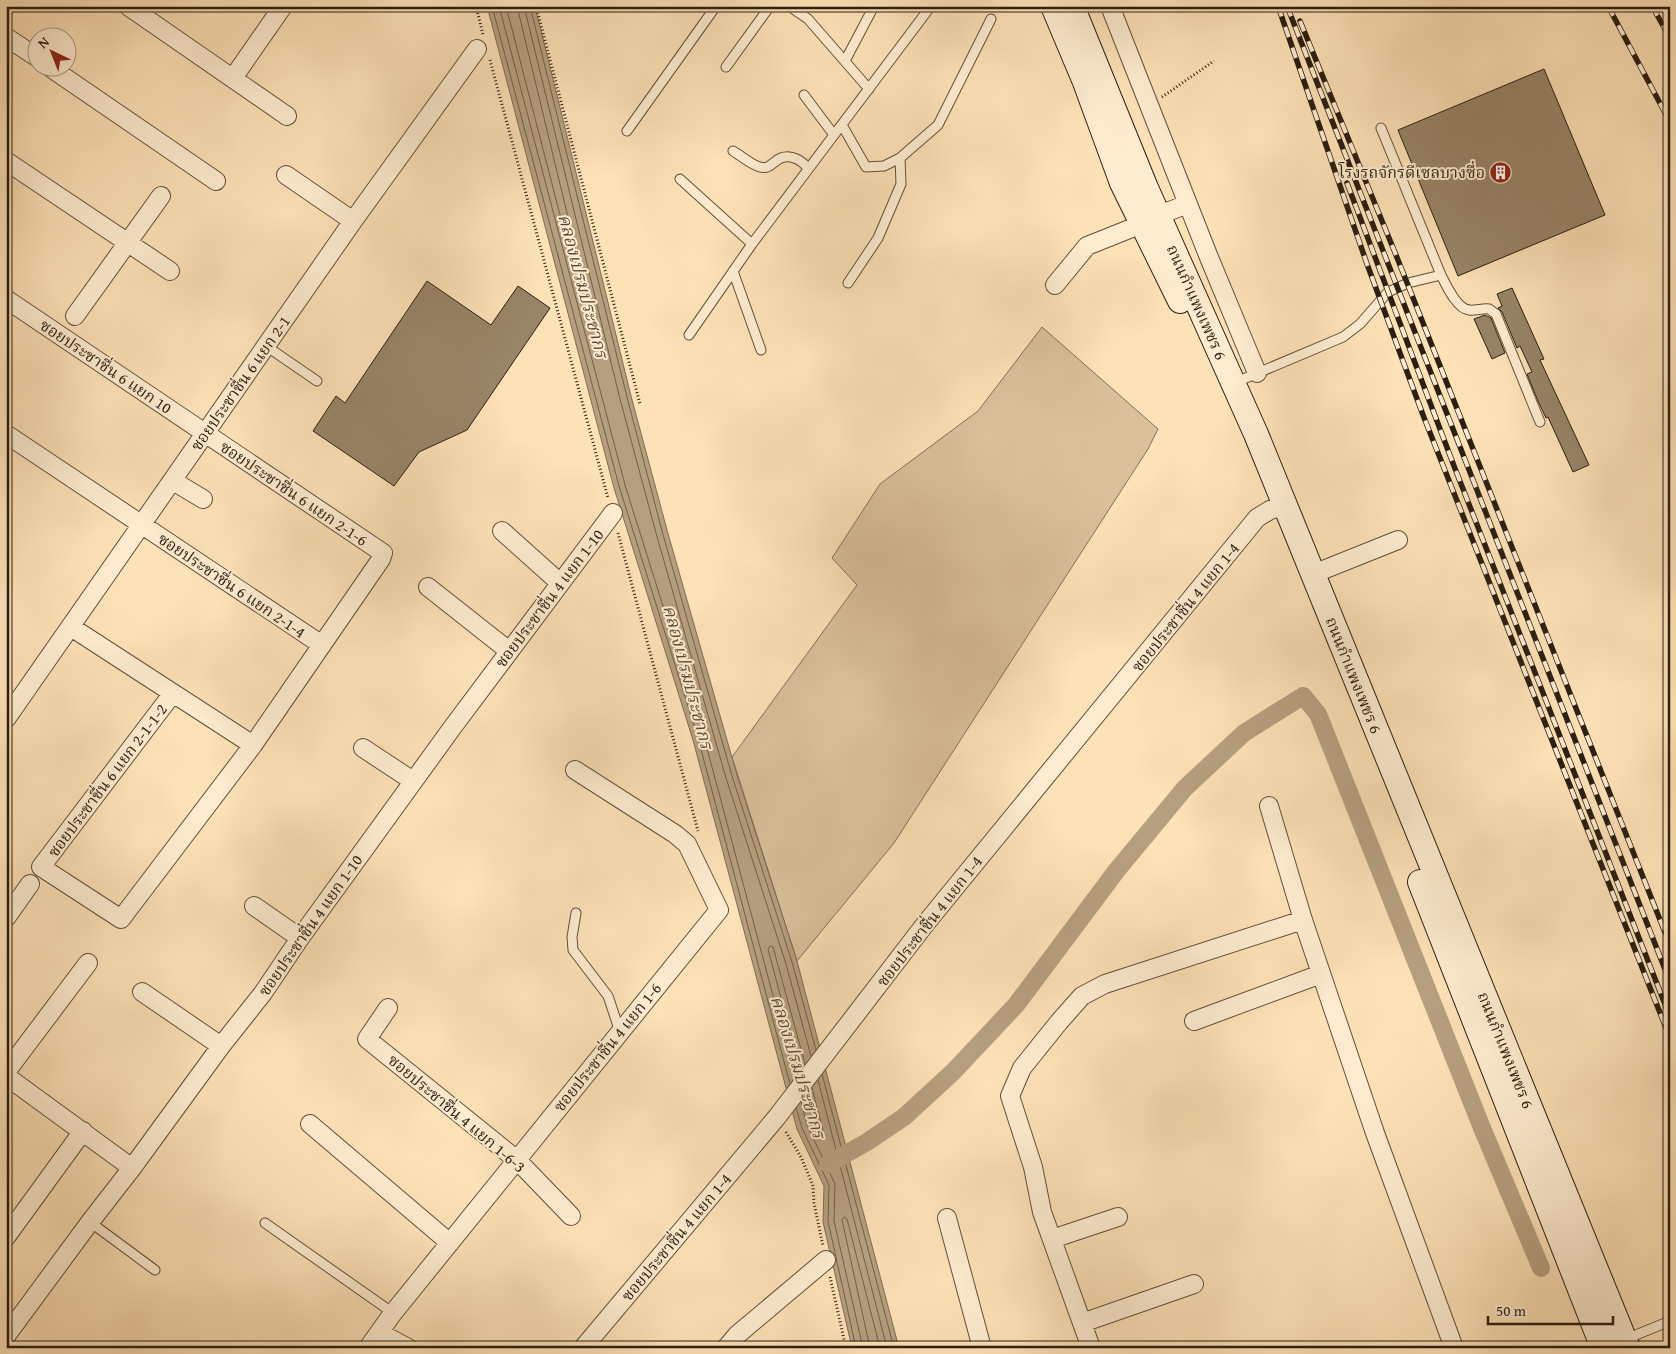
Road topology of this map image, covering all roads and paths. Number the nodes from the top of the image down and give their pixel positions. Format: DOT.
graph roads {
  1 [pos="128,6"];
  2 [pos="283,6"];
  3 [pos="476,6"];
  4 [pos="536,6"];
  5 [pos="716,6"];
  6 [pos="770,6"];
  7 [pos="789,6"];
  8 [pos="874,6"];
  9 [pos="931,6"];
  10 [pos="1054,6"];
  11 [pos="1072,6"];
  12 [pos="1110,6"];
  13 [pos="147,11"];
  14 [pos="991,19"];
  15 [pos="6,37"];
  16 [pos="484,49"];
  17 [pos="28,51"];
  18 [pos="844,60"];
  19 [pos="1214,61"];
  20 [pos="726,67"];
  21 [pos="66,78"];
  22 [pos="233,78"];
  23 [pos="869,89"];
  24 [pos="804,95"];
  25 [pos="1150,106"];
  26 [pos="287,116"];
  27 [pos="842,125"];
  28 [pos="1381,128"];
  29 [pos="627,131"];
  30 [pos="834,135"];
  31 [pos="732,151"];
  32 [pos="900,158"];
  33 [pos="6,161"];
  34 [pos="808,170"];
  35 [pos="286,175"];
  36 [pos="680,179"];
  37 [pos="216,181"];
  38 [pos="161,196"];
  39 [pos="1188,204"];
  40 [pos="1150,220"];
  41 [pos="353,221"];
  42 [pos="128,243"];
  43 [pos="752,244"];
  44 [pos="170,271"];
  45 [pos="733,271"];
  46 [pos="1441,275"];
  47 [pos="848,283"];
  48 [pos="1055,285"];
  49 [pos="6,299"];
  50 [pos="75,316"];
  51 [pos="689,335"];
  52 [pos="266,346"];
  53 [pos="762,350"];
  54 [pos="1257,373"];
  55 [pos="317,381"];
  56 [pos="1233,384"];
  57 [pos="640,404"];
  58 [pos="1540,422"];
  59 [pos="6,434"];
  60 [pos="205,434"];
  61 [pos="173,480"];
  62 [pos="203,499"];
  63 [pos="1278,508"];
  64 [pos="613,513"];
  65 [pos="141,526"];
  66 [pos="502,531"];
  67 [pos="1398,540"];
  68 [pos="1312,574"];
  69 [pos="560,583"];
  70 [pos="428,586"];
  71 [pos="71,627"];
  72 [pos="322,645"];
  73 [pos="509,651"];
  74 [pos="173,693"];
  75 [pos="6,718"];
  76 [pos="252,745"];
  77 [pos="363,748"];
  78 [pos="575,770"];
  79 [pos="413,781"];
  80 [pos="1269,806"];
  81 [pos="699,834"];
  82 [pos="30,884"];
  83 [pos="254,906"];
  84 [pos="576,913"];
  85 [pos="6,918"];
  86 [pos="1303,920"];
  87 [pos="300,938"];
  88 [pos="88,963"];
  89 [pos="1321,974"];
  90 [pos="142,992"];
  91 [pos="388,1008"];
  92 [pos="1194,1021"];
  93 [pos="620,1032"];
  94 [pos="221,1046"];
  95 [pos="6,1074"];
  96 [pos="777,1117"];
  97 [pos="310,1124"];
  98 [pos="83,1132"];
  99 [pos="517,1160"];
  100 [pos="132,1168"];
  101 [pos="571,1216"];
  102 [pos="1118,1217"];
  103 [pos="947,1218"];
  104 [pos="90,1222"];
  105 [pos="265,1223"];
  106 [pos="6,1237"];
  107 [pos="1052,1239"];
  108 [pos="450,1242"];
  109 [pos="826,1260"];
  110 [pos="155,1270"];
  111 [pos="1194,1284"];
  112 [pos="393,1313"];
  113 [pos="1670,1321"];
  114 [pos="1082,1323"];
  115 [pos="380,1333"];
  116 [pos="7,1334"];
  117 [pos="1627,1344"];
  118 [pos="368,1348"];
  119 [pos="408,1348"];
  120 [pos="582,1348"];
  121 [pos="726,1348"];
  122 [pos="846,1348"];
  123 [pos="982,1348"];
  124 [pos="1091,1348"];
  125 [pos="1454,1348"];
  126 [pos="1603,1348"];
  1 -- 13 [label="street"];
  2 -- 22 [label="street"];
  3 -- 16 [label="path"];
  4 -- 57 [label="path"];
  5 -- 29 [label="lane"];
  6 -- 20 [label="lane"];
  7 -- 18 [label="lane"];
  8 -- 18 [label="lane"];
  9 -- 23 [label="lane"];
  10 -- 40 [label="street, ถนนกำแพงเพชร 6"];
  11 -- 40 [label="street, ถนนกำแพงเพชร 6"];
  12 -- 25 [label="street"];
  13 -- 22 [label="street"];
  14 -- 32 [label="lane"];
  15 -- 17 [label="street"];
  16 -- 41 [label="street, ซอยประชาชื่น 6 แยก 2-1"];
  16 -- 64 [label="path"];
  18 -- 23 [label="lane"];
  19 -- 25 [label="path"];
  21 -- 37 [label="street"];
  22 -- 26 [label="street"];
  23 -- 27 [label="lane"];
  24 -- 30 [label="lane"];
  25 -- 39 [label="street"];
  27 -- 30 [label="lane"];
  27 -- 32 [label="lane"];
  28 -- 46 [label="lane"];
  30 -- 34 [label="lane"];
  31 -- 34 [label="lane"];
  32 -- 47 [label="lane"];
  33 -- 42 [label="street"];
  34 -- 43 [label="lane"];
  35 -- 41 [label="street"];
  36 -- 43 [label="lane"];
  38 -- 42 [label="street"];
  39 -- 40 [label="street"];
  39 -- 54 [label="street"];
  40 -- 48 [label="street"];
  40 -- 56 [label="street, ถนนกำแพงเพชร 6"];
  40 -- 63 [label="street, ถนนกำแพงเพชร 6"];
  41 -- 52 [label="street, ซอยประชาชื่น 6 แยก 2-1"];
  42 -- 44 [label="street"];
  42 -- 50 [label="street"];
  43 -- 45 [label="lane"];
  45 -- 51 [label="lane"];
  45 -- 53 [label="lane"];
  46 -- 54 [label="lane"];
  46 -- 58 [label="lane"];
  49 -- 60 [label="street, ซอยประชาชื่น 6 แยก 10"];
  52 -- 55 [label="lane"];
  52 -- 60 [label="street, ซอยประชาชื่น 6 แยก 2-1"];
  54 -- 56 [label="lane"];
  56 -- 63 [label="street, ถนนกำแพงเพชร 6"];
  59 -- 65 [label="street, ซอยประชาชื่น 6 แยก 2-1-4"];
  60 -- 61 [label="street, ซอยประชาชื่น 6 แยก 2-1"];
  60 -- 72 [label="street, ซอยประชาชื่น 6 แยก 2-1-6"];
  61 -- 62 [label="street"];
  61 -- 65 [label="street, ซอยประชาชื่น 6 แยก 2-1"];
  63 -- 68 [label="street, ถนนกำแพงเพชร 6"];
  63 -- 96 [label="street, ซอยประชาชื่น 4 แยก 1-4"];
  63 -- 126 [label="street, ถนนกำแพงเพชร 6"];
  64 -- 69 [label="street, ซอยประชาชื่น 4 แยก 1-10"];
  64 -- 81 [label="path"];
  65 -- 71 [label="street, ซอยประชาชื่น 6 แยก 2-1"];
  65 -- 72 [label="street, ซอยประชาชื่น 6 แยก 2-1-4"];
  66 -- 69 [label="street"];
  67 -- 68 [label="street"];
  68 -- 117 [label="street, ถนนกำแพงเพชร 6"];
  69 -- 73 [label="street, ซอยประชาชื่น 4 แยก 1-10"];
  70 -- 73 [label="street"];
  71 -- 74 [label="street"];
  71 -- 75 [label="street, ซอยประชาชื่น 6 แยก 2-1"];
  72 -- 76 [label="street"];
  73 -- 79 [label="street, ซอยประชาชื่น 4 แยก 1-10"];
  74 -- 76 [label="street"];
  74 -- 76 [label="street, ซอยประชาชื่น 6 แยก 2-1-1-2"];
  77 -- 79 [label="street"];
  78 -- 93 [label="street, ซอยประชาชื่น 4 แยก 1-6"];
  79 -- 87 [label="street, ซอยประชาชื่น 4 แยก 1-10"];
  80 -- 86 [label="street"];
  82 -- 85 [label="street"];
  83 -- 87 [label="street"];
  84 -- 93 [label="lane"];
  86 -- 89 [label="street"];
  86 -- 107 [label="street"];
  87 -- 94 [label="street, ซอยประชาชื่น 4 แยก 1-10"];
  88 -- 95 [label="street"];
  89 -- 92 [label="street"];
  89 -- 125 [label="street"];
  90 -- 94 [label="street"];
  91 -- 99 [label="street, ซอยประชาชื่น 4 แยก 1-6-3"];
  93 -- 99 [label="street, ซอยประชาชื่น 4 แยก 1-6"];
  94 -- 100 [label="street, ซอยประชาชื่น 4 แยก 1-10"];
  95 -- 98 [label="street"];
  96 -- 109 [label="path"];
  96 -- 120 [label="street, ซอยประชาชื่น 4 แยก 1-4"];
  97 -- 108 [label="street"];
  98 -- 100 [label="street"];
  98 -- 106 [label="street"];
  99 -- 101 [label="street, ซอยประชาชื่น 4 แยก 1-6-3"];
  99 -- 108 [label="street, ซอยประชาชื่น 4 แยก 1-6"];
  100 -- 104 [label="street, ซอยประชาชื่น 4 แยก 1-10"];
  102 -- 107 [label="street"];
  103 -- 123 [label="street"];
  104 -- 110 [label="lane"];
  104 -- 116 [label="street, ซอยประชาชื่น 4 แยก 1-10"];
  105 -- 112 [label="lane"];
  107 -- 114 [label="street"];
  108 -- 112 [label="street, ซอยประชาชื่น 4 แยก 1-6"];
  109 -- 121 [label="street"];
  109 -- 122 [label="path"];
  111 -- 114 [label="street"];
  112 -- 115 [label="street, ซอยประชาชื่น 4 แยก 1-6"];
  113 -- 117 [label="lane"];
  114 -- 124 [label="street"];
  115 -- 118 [label="street, ซอยประชาชื่น 4 แยก 1-6"];
  115 -- 119 [label="street"];
}
